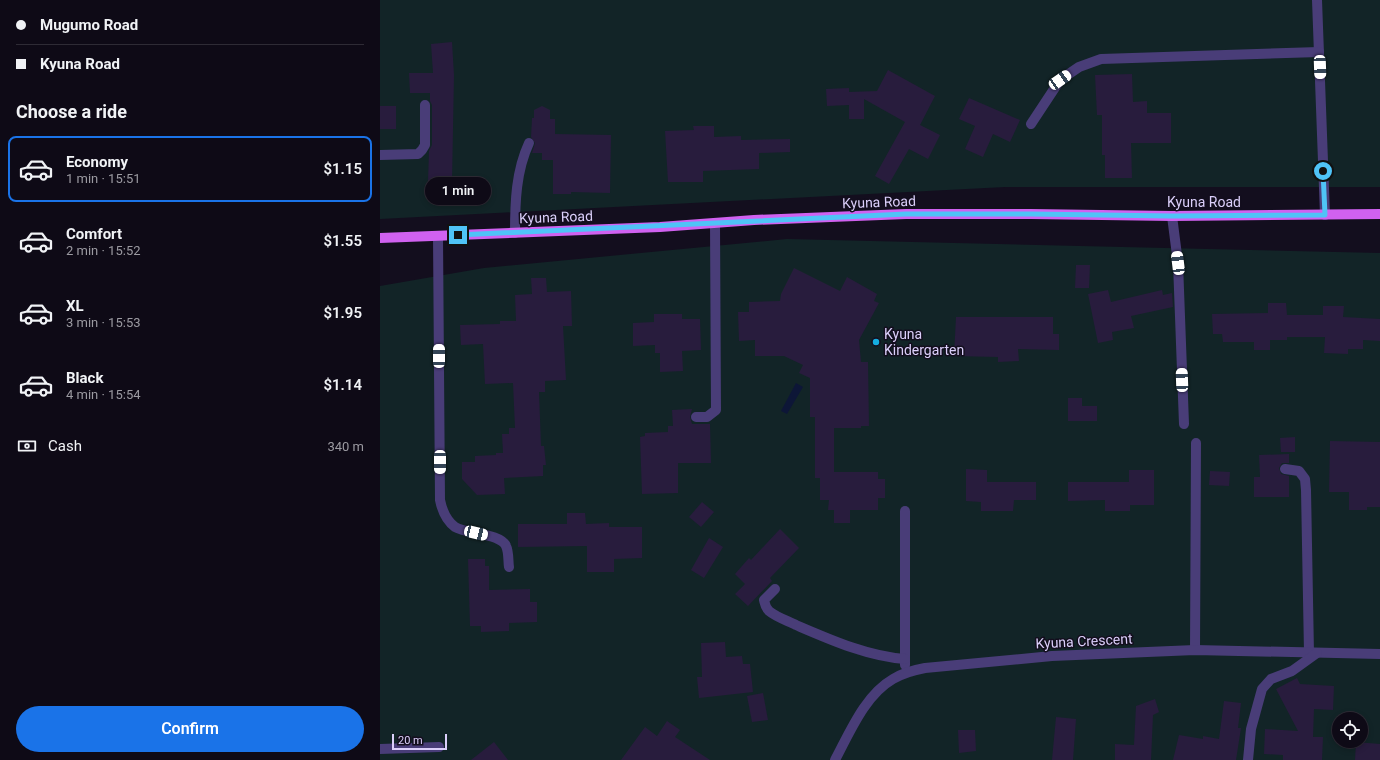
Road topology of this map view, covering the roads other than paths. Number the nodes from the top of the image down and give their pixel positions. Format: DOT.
graph roads {
  1 [pos="1317,0"];
  2 [pos="1319,52"];
  3 [pos="424,105"];
  4 [pos="1031,124"];
  5 [pos="529,143"];
  6 [pos="380,155"];
  7 [pos="1380,214"];
  8 [pos="1325,215"];
  9 [pos="1172,216"];
  10 [pos="715,223"];
  11 [pos="515,232"];
  12 [pos="438,236"];
  13 [pos="380,238"];
  14 [pos="696,417"];
  15 [pos="1184,424"];
  16 [pos="1196,443"];
  17 [pos="1285,469"];
  18 [pos="905,511"];
  19 [pos="509,567"];
  20 [pos="775,589"];
  21 [pos="1195,650"];
  22 [pos="1313,653"];
  23 [pos="1380,654"];
  24 [pos="905,659"];
  25 [pos="905,673"];
  26 [pos="439,747"];
  27 [pos="380,749"];
  28 [pos="835,760"];
  29 [pos="1248,760"];
  1 -- 2 [label="street"];
  2 -- 4 [label="street"];
  2 -- 8 [label="street"];
  3 -- 6 [label="street"];
  5 -- 11 [label="street"];
  7 -- 8 [label="main road, Kyuna Road"];
  8 -- 9 [label="main road, Kyuna Road"];
  9 -- 10 [label="main road, Kyuna Road"];
  9 -- 15 [label="street"];
  10 -- 11 [label="main road, Kyuna Road"];
  10 -- 14 [label="street"];
  11 -- 12 [label="main road, Kyuna Road"];
  12 -- 13 [label="main road, Kyuna Road"];
  12 -- 19 [label="street"];
  16 -- 21 [label="street"];
  17 -- 22 [label="street"];
  18 -- 24 [label="street"];
  20 -- 24 [label="street"];
  21 -- 22 [label="street, Kyuna Crescent"];
  21 -- 25 [label="street, Kyuna Crescent"];
  22 -- 23 [label="street, Kyuna Crescent"];
  22 -- 29 [label="street"];
  24 -- 25 [label="street"];
  25 -- 28 [label="street, Kyuna Crescent"];
  26 -- 27 [label="street"];
}
